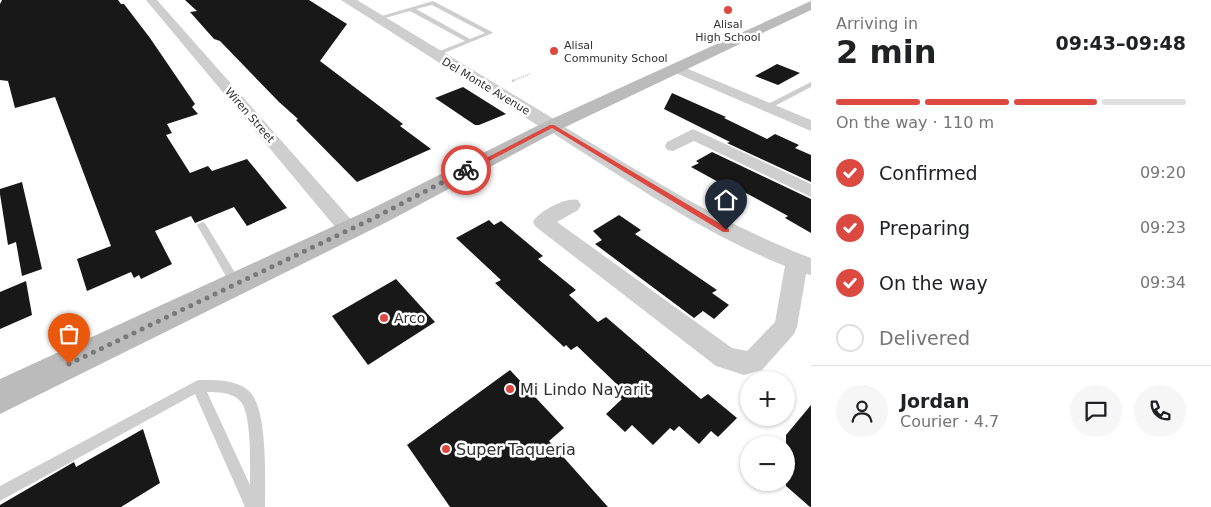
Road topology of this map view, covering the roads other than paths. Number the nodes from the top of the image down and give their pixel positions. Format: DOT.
graph roads {
  1 [pos="151,0"];
  2 [pos="348,0"];
  3 [pos="811,5"];
  4 [pos="411,9"];
  5 [pos="378,18"];
  6 [pos="469,41"];
  7 [pos="434,55"];
  8 [pos="676,68"];
  9 [pos="811,84"];
  10 [pos="766,107"];
  11 [pos="552,126"];
  12 [pos="811,126"];
  13 [pos="673,146"];
  14 [pos="811,191"];
  15 [pos="571,205"];
  16 [pos="202,225"];
  17 [pos="348,229"];
  18 [pos="804,264"];
  19 [pos="236,284"];
  20 [pos="198,386"];
  21 [pos="0,397"];
  22 [pos="0,494"];
  23 [pos="253,507"];
  24 [pos="258,507"];
  1 -- 17 [label="street, Wiren Street"];
  2 -- 5 [label="street, Del Monte Avenue"];
  3 -- 8 [label="main road"];
  4 -- 5 [label="lane"];
  4 -- 6 [label="lane"];
  4 -- 6 [label="lane"];
  5 -- 7 [label="street, Del Monte Avenue"];
  6 -- 7 [label="lane"];
  7 -- 11 [label="street, Del Monte Avenue"];
  8 -- 10 [label="street"];
  8 -- 11 [label="main road"];
  9 -- 10 [label="lane"];
  10 -- 12 [label="street"];
  11 -- 17 [label="main road"];
  11 -- 18 [label="street, Del Monte Avenue"];
  13 -- 14 [label="street"];
  15 -- 18 [label="street"];
  16 -- 19 [label="lane"];
  17 -- 19 [label="main road"];
  19 -- 21 [label="main road"];
  20 -- 22 [label="lane"];
  20 -- 23 [label="lane"];
  20 -- 24 [label="lane"];
}
